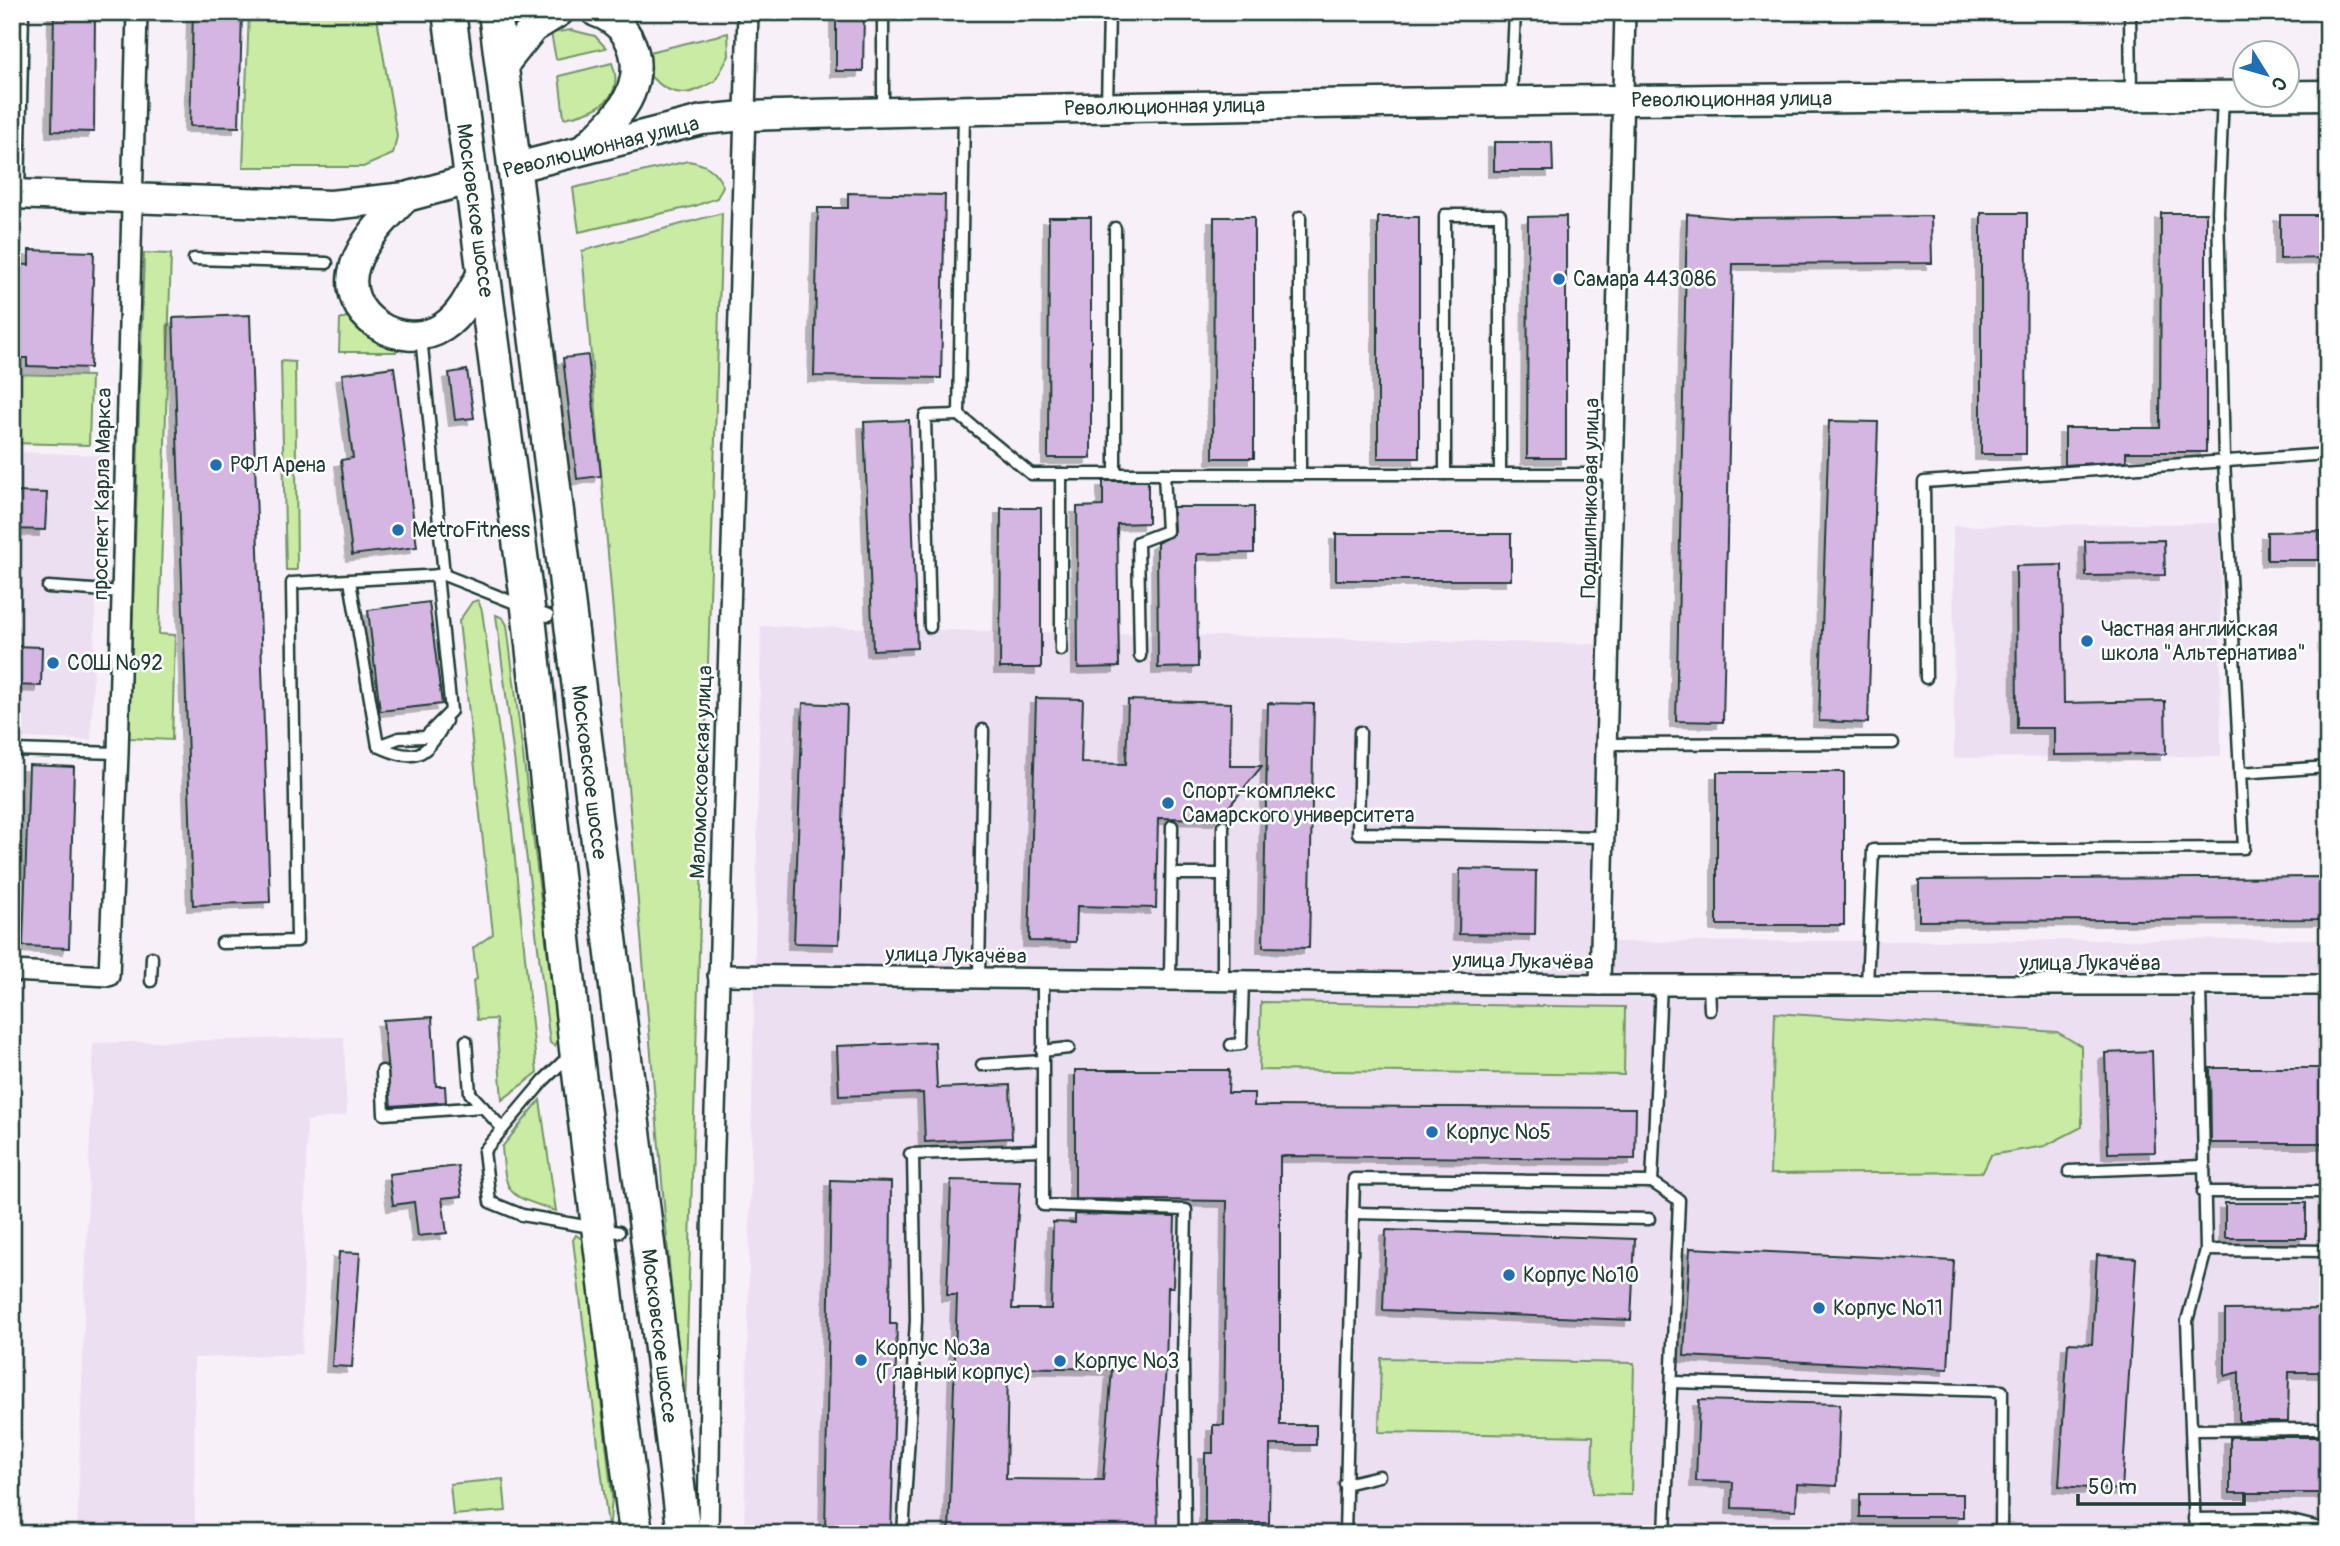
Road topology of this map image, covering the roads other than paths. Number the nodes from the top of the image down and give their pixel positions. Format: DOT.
graph roads {
  1 [pos="23,12"];
  2 [pos="137,12"];
  3 [pos="449,12"];
  4 [pos="470,12"];
  5 [pos="495,12"];
  6 [pos="559,12"];
  7 [pos="596,12"];
  8 [pos="748,12"];
  9 [pos="883,12"];
  10 [pos="1110,12"];
  11 [pos="1516,12"];
  12 [pos="1625,12"];
  13 [pos="2130,12"];
  14 [pos="17,48"];
  15 [pos="501,68"];
  16 [pos="2223,96"];
  17 [pos="2328,96"];
  18 [pos="2131,98"];
  19 [pos="1623,100"];
  20 [pos="482,101"];
  21 [pos="1511,102"];
  22 [pos="1107,106"];
  23 [pos="964,109"];
  24 [pos="883,112"];
  25 [pos="744,116"];
  26 [pos="584,149"];
  27 [pos="491,174"];
  28 [pos="15,194"];
  29 [pos="406,197"];
  30 [pos="133,198"];
  31 [pos="1300,217"];
  32 [pos="1115,228"];
  33 [pos="498,243"];
  34 [pos="194,258"];
  35 [pos="327,263"];
  36 [pos="482,271"];
  37 [pos="421,336"];
  38 [pos="959,415"];
  39 [pos="2328,454"];
  40 [pos="2224,459"];
  41 [pos="1061,474"];
  42 [pos="1115,474"];
  43 [pos="1164,474"];
  44 [pos="1300,474"];
  45 [pos="1445,474"];
  46 [pos="1500,474"];
  47 [pos="1613,474"];
  48 [pos="441,575"];
  49 [pos="350,581"];
  50 [pos="48,587"];
  51 [pos="122,592"];
  52 [pos="538,612"];
  53 [pos="930,627"];
  54 [pos="1060,650"];
  55 [pos="1140,656"];
  56 [pos="1926,678"];
  57 [pos="451,711"];
  58 [pos="984,730"];
  59 [pos="1360,732"];
  60 [pos="1893,743"];
  61 [pos="1606,744"];
  62 [pos="378,746"];
  63 [pos="12,750"];
  64 [pos="118,753"];
  65 [pos="2328,767"];
  66 [pos="2240,773"];
  67 [pos="1172,826"];
  68 [pos="1223,826"];
  69 [pos="1604,837"];
  70 [pos="1172,874"];
  71 [pos="1223,874"];
  72 [pos="222,943"];
  73 [pos="152,957"];
  74 [pos="12,971"];
  75 [pos="718,975"];
  76 [pos="979,978"];
  77 [pos="1043,979"];
  78 [pos="1170,980"];
  79 [pos="151,981"];
  80 [pos="1223,981"];
  81 [pos="1243,981"];
  82 [pos="1661,983"];
  83 [pos="1709,984"];
  84 [pos="1600,985"];
  85 [pos="1867,985"];
  86 [pos="2328,985"];
  87 [pos="2200,987"];
  88 [pos="1710,1010"];
  89 [pos="466,1041"];
  90 [pos="581,1044"];
  91 [pos="1231,1045"];
  92 [pos="1069,1048"];
  93 [pos="1042,1056"];
  94 [pos="982,1065"];
  95 [pos="382,1071"];
  96 [pos="483,1107"];
  97 [pos="501,1128"];
  98 [pos="1042,1150"];
  99 [pos="2202,1166"];
  100 [pos="2069,1171"];
  101 [pos="1652,1182"];
  102 [pos="2203,1192"];
  103 [pos="2328,1192"];
  104 [pos="1353,1213"];
  105 [pos="1649,1219"];
  106 [pos="610,1231"];
  107 [pos="2206,1250"];
  108 [pos="2328,1251"];
  109 [pos="1672,1382"];
  110 [pos="2328,1429"];
  111 [pos="2193,1430"];
  112 [pos="1379,1476"];
  113 [pos="1345,1484"];
  114 [pos="2194,1519"];
  115 [pos="2328,1530"];
  116 [pos="636,1534"];
  117 [pos="656,1534"];
  118 [pos="684,1534"];
  119 [pos="708,1534"];
  120 [pos="904,1534"];
  121 [pos="1185,1534"];
  122 [pos="1345,1534"];
  123 [pos="1665,1534"];
  124 [pos="2001,1534"];
  125 [pos="2195,1534"];
  1 -- 14 [label="lane"];
  2 -- 30 [label="street, проспект Карла Маркса"];
  3 -- 27 [label="main road, Московское шоссе"];
  4 -- 20 [label="main road, Московское шоссе"];
  5 -- 15 [label="main road, Московское шоссе"];
  6 -- 15 [label="main road"];
  7 -- 26 [label="main road"];
  8 -- 25 [label="street, Маломосковская улица"];
  9 -- 24 [label="lane"];
  10 -- 22 [label="lane"];
  11 -- 21 [label="lane"];
  12 -- 19 [label="street, Подшипниковая улица"];
  13 -- 18 [label="lane"];
  14 -- 28 [label="lane"];
  15 -- 20 [label="main road"];
  15 -- 27 [label="main road, Московское шоссе"];
  16 -- 17 [label="main road, Революционная улица"];
  16 -- 18 [label="main road, Революционная улица"];
  16 -- 40 [label="lane"];
  18 -- 19 [label="main road, Революционная улица"];
  19 -- 21 [label="main road, Революционная улица"];
  19 -- 47 [label="street, Подшипниковая улица"];
  20 -- 27 [label="main road, Московское шоссе"];
  21 -- 22 [label="main road, Революционная улица"];
  22 -- 23 [label="main road, Революционная улица"];
  23 -- 24 [label="main road, Революционная улица"];
  23 -- 38 [label="lane"];
  24 -- 25 [label="main road, Революционная улица"];
  25 -- 26 [label="main road, Революционная улица"];
  25 -- 75 [label="street, Маломосковская улица"];
  26 -- 27 [label="main road, Революционная улица"];
  27 -- 29 [label="main road, Революционная улица"];
  27 -- 33 [label="main road, Московское шоссе"];
  27 -- 36 [label="main road, Московское шоссе"];
  27 -- 118 [label="main road, Московское шоссе"];
  28 -- 30 [label="main road, Революционная улица"];
  29 -- 30 [label="main road, Революционная улица"];
  29 -- 37 [label="main road"];
  30 -- 51 [label="street, проспект Карла Маркса"];
  31 -- 44 [label="lane"];
  32 -- 42 [label="lane"];
  33 -- 36 [label="main road"];
  33 -- 52 [label="main road, Московское шоссе"];
  34 -- 35 [label="lane"];
  36 -- 37 [label="main road"];
  36 -- 52 [label="main road, Московское шоссе"];
  37 -- 48 [label="lane"];
  38 -- 41 [label="lane"];
  38 -- 53 [label="lane"];
  39 -- 40 [label="lane"];
  40 -- 56 [label="lane"];
  40 -- 66 [label="lane"];
  41 -- 42 [label="lane"];
  41 -- 54 [label="lane"];
  42 -- 43 [label="lane"];
  43 -- 44 [label="lane"];
  43 -- 55 [label="lane"];
  44 -- 45 [label="lane"];
  45 -- 46 [label="lane"];
  45 -- 46 [label="lane"];
  46 -- 47 [label="lane"];
  47 -- 61 [label="street, Подшипниковая улица"];
  48 -- 49 [label="lane"];
  48 -- 52 [label="lane"];
  48 -- 57 [label="lane"];
  49 -- 62 [label="lane"];
  49 -- 72 [label="lane"];
  50 -- 51 [label="lane"];
  51 -- 64 [label="street, проспект Карла Маркса"];
  52 -- 90 [label="main road, Московское шоссе"];
  52 -- 106 [label="main road, Московское шоссе"];
  57 -- 62 [label="lane"];
  57 -- 62 [label="lane"];
  58 -- 76 [label="lane"];
  59 -- 69 [label="lane"];
  60 -- 61 [label="lane"];
  61 -- 69 [label="street, Подшипниковая улица"];
  63 -- 64 [label="lane"];
  64 -- 74 [label="street, проспект Карла Маркса"];
  65 -- 66 [label="lane"];
  66 -- 85 [label="lane"];
  67 -- 70 [label="lane"];
  68 -- 71 [label="lane"];
  69 -- 84 [label="street, Подшипниковая улица"];
  70 -- 71 [label="lane"];
  70 -- 78 [label="lane"];
  71 -- 80 [label="lane"];
  73 -- 79 [label="lane"];
  75 -- 76 [label="street, улица Лукачёва"];
  75 -- 119 [label="street, Маломосковская улица"];
  76 -- 77 [label="street, улица Лукачёва"];
  77 -- 78 [label="street, улица Лукачёва"];
  77 -- 93 [label="lane"];
  78 -- 80 [label="street, улица Лукачёва"];
  80 -- 81 [label="street, улица Лукачёва"];
  81 -- 84 [label="street, улица Лукачёва"];
  81 -- 91 [label="lane"];
  82 -- 83 [label="street, улица Лукачёва"];
  82 -- 84 [label="street, улица Лукачёва"];
  82 -- 101 [label="lane"];
  83 -- 85 [label="street, улица Лукачёва"];
  83 -- 88 [label="lane"];
  85 -- 87 [label="street, улица Лукачёва"];
  86 -- 87 [label="street, улица Лукачёва"];
  87 -- 99 [label="lane"];
  89 -- 96 [label="lane"];
  90 -- 97 [label="lane"];
  90 -- 106 [label="main road, Московское шоссе"];
  92 -- 93 [label="lane"];
  93 -- 94 [label="lane"];
  93 -- 98 [label="lane"];
  95 -- 96 [label="lane"];
  96 -- 97 [label="lane"];
  97 -- 106 [label="lane"];
  98 -- 120 [label="lane"];
  98 -- 121 [label="lane"];
  99 -- 100 [label="lane"];
  99 -- 102 [label="lane"];
  101 -- 104 [label="lane"];
  101 -- 109 [label="lane"];
  102 -- 103 [label="lane"];
  102 -- 107 [label="lane"];
  104 -- 105 [label="lane"];
  104 -- 113 [label="lane"];
  106 -- 116 [label="main road, Московское шоссе"];
  106 -- 117 [label="main road, Московское шоссе"];
  107 -- 108 [label="lane"];
  107 -- 111 [label="lane"];
  109 -- 123 [label="lane"];
  109 -- 124 [label="lane"];
  110 -- 111 [label="lane"];
  111 -- 114 [label="lane"];
  112 -- 113 [label="lane"];
  113 -- 122 [label="lane"];
  114 -- 115 [label="lane"];
  114 -- 125 [label="lane"];
}
